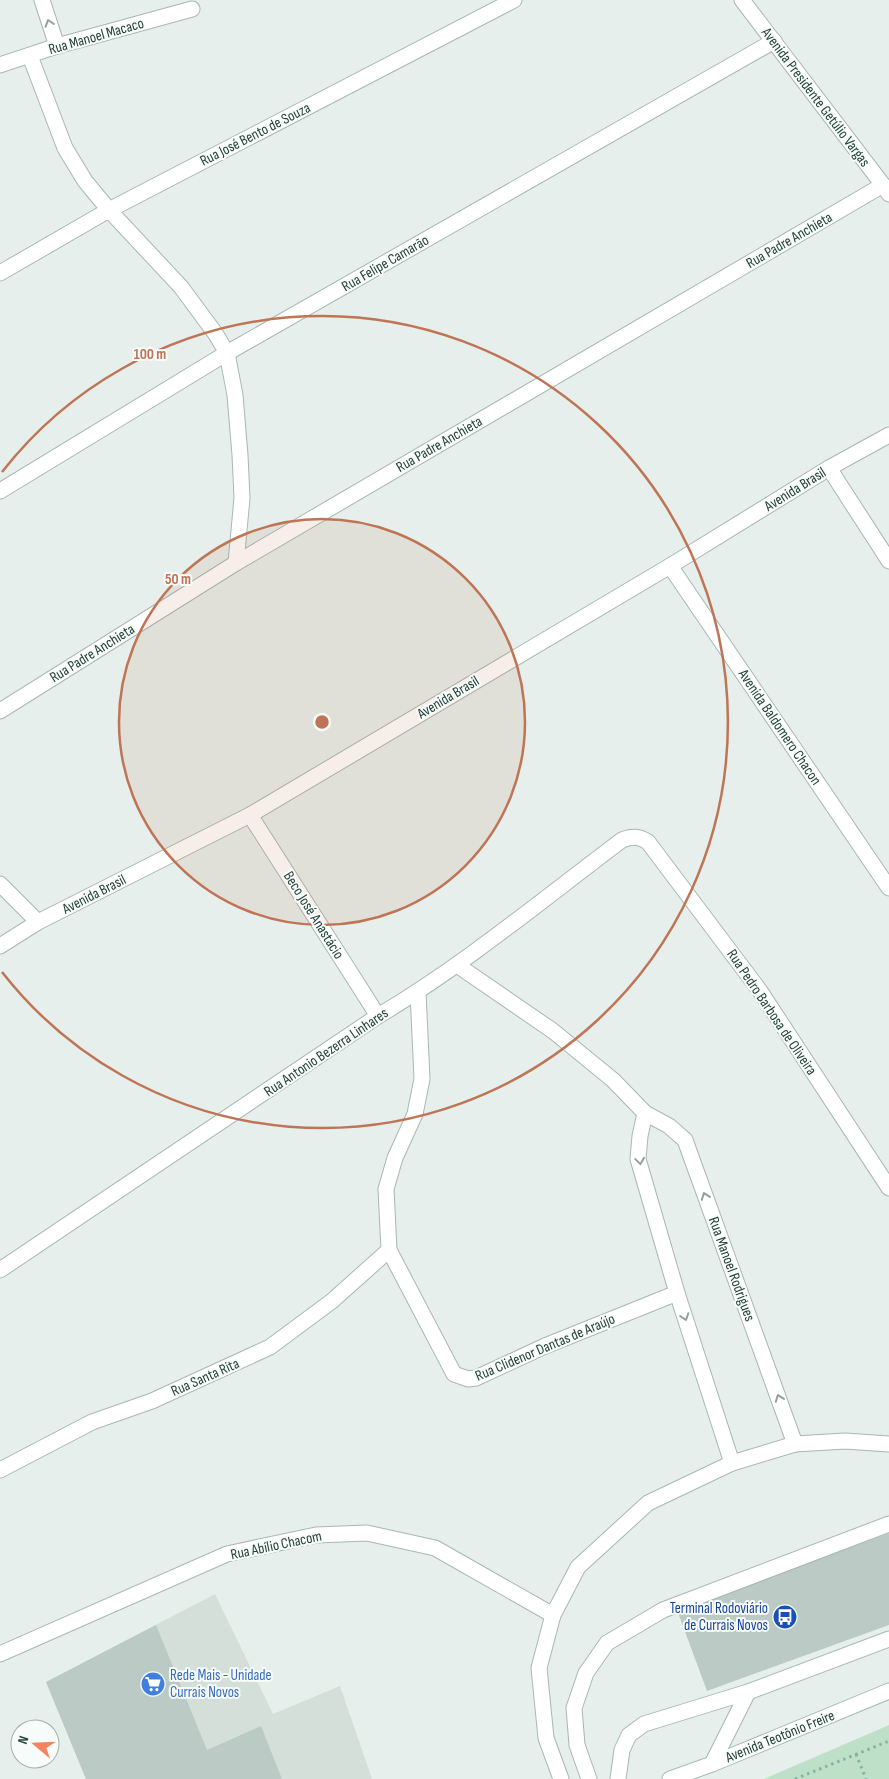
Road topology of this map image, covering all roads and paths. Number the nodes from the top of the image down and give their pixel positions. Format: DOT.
graph roads {
  1 [pos="42,0"];
  2 [pos="514,0"];
  3 [pos="742,0"];
  4 [pos="192,9"];
  5 [pos="774,41"];
  6 [pos="57,46"];
  7 [pos="30,56"];
  8 [pos="0,65"];
  9 [pos="886,190"];
  10 [pos="109,210"];
  11 [pos="0,273"];
  12 [pos="227,353"];
  13 [pos="889,435"];
  14 [pos="829,468"];
  15 [pos="0,491"];
  16 [pos="889,561"];
  17 [pos="236,563"];
  18 [pos="670,566"];
  19 [pos="0,711"];
  20 [pos="250,814"];
  21 [pos="648,842"];
  22 [pos="0,884"];
  23 [pos="889,888"];
  24 [pos="38,922"];
  25 [pos="0,946"];
  26 [pos="457,965"];
  27 [pos="418,992"];
  28 [pos="378,1016"];
  29 [pos="645,1113"];
  30 [pos="889,1188"];
  31 [pos="389,1250"];
  32 [pos="0,1270"];
  33 [pos="677,1293"];
  34 [pos="795,1444"];
  35 [pos="889,1444"];
  36 [pos="732,1462"];
  37 [pos="0,1470"];
  38 [pos="889,1524"];
  39 [pos="553,1615"];
  40 [pos="889,1639"];
  41 [pos="0,1654"];
  42 [pos="889,1691"];
  43 [pos="748,1692"];
  44 [pos="889,1741"];
  45 [pos="856,1754"];
  46 [pos="712,1764"];
  47 [pos="561,1779"];
  48 [pos="589,1779"];
  49 [pos="618,1779"];
  50 [pos="670,1779"];
  51 [pos="795,1779"];
  52 [pos="866,1779"];
  6 -- 1 [label="street, one-way"];
  2 -- 10 [label="street, Rua José Bento de Souza"];
  3 -- 5 [label="street, Avenida Presidente Getúlio Vargas"];
  4 -- 6 [label="street, Rua Manoel Macaco"];
  5 -- 9 [label="street, Avenida Presidente Getúlio Vargas"];
  5 -- 12 [label="street, Rua Felipe Camarão"];
  6 -- 7 [label="street, Rua Manoel Macaco"];
  7 -- 8 [label="street, Rua Manoel Macaco"];
  7 -- 10 [label="street"];
  9 -- 17 [label="street, Rua Padre Anchieta"];
  10 -- 11 [label="street, Rua José Bento de Souza"];
  10 -- 12 [label="street"];
  12 -- 15 [label="street, Rua Felipe Camarão"];
  12 -- 17 [label="street"];
  13 -- 14 [label="street, Avenida Brasil"];
  14 -- 16 [label="street"];
  14 -- 18 [label="street, Avenida Brasil"];
  17 -- 19 [label="street, Rua Padre Anchieta"];
  18 -- 20 [label="street, Avenida Brasil"];
  18 -- 23 [label="street, Avenida Baldomero Chacon"];
  20 -- 24 [label="street, Avenida Brasil"];
  20 -- 28 [label="street, Beco José Anastácio"];
  21 -- 26 [label="street, Rua Antonio Bezerra Linhares"];
  21 -- 30 [label="street, Rua Pedro Barbosa de Oliveira"];
  22 -- 24 [label="street"];
  24 -- 25 [label="street, Avenida Brasil"];
  26 -- 27 [label="street, Rua Antonio Bezerra Linhares"];
  26 -- 29 [label="street, Rua Manoel Rodrigues"];
  27 -- 28 [label="street, Rua Antonio Bezerra Linhares"];
  27 -- 31 [label="street, Rua Clidenor Dantas de Araújo"];
  28 -- 32 [label="street, Rua Antonio Bezerra Linhares"];
  29 -- 33 [label="street, one-way"];
  34 -- 29 [label="street, Rua Manoel Rodrigues, one-way"];
  31 -- 33 [label="street, Rua Clidenor Dantas de Araújo"];
  31 -- 37 [label="street, Rua Santa Rita"];
  33 -- 36 [label="street, one-way"];
  34 -- 35 [label="street"];
  34 -- 36 [label="street"];
  36 -- 39 [label="street"];
  38 -- 48 [label="street"];
  39 -- 41 [label="street, Rua Abílio Chacom"];
  39 -- 47 [label="street"];
  40 -- 43 [label="street"];
  42 -- 46 [label="street, Avenida Teotônio Freire"];
  43 -- 46 [label="street"];
  43 -- 49 [label="street"];
  44 -- 45 [label="path"];
  45 -- 51 [label="path"];
  45 -- 52 [label="path"];
  46 -- 50 [label="street, Avenida Teotônio Freire"];
}
